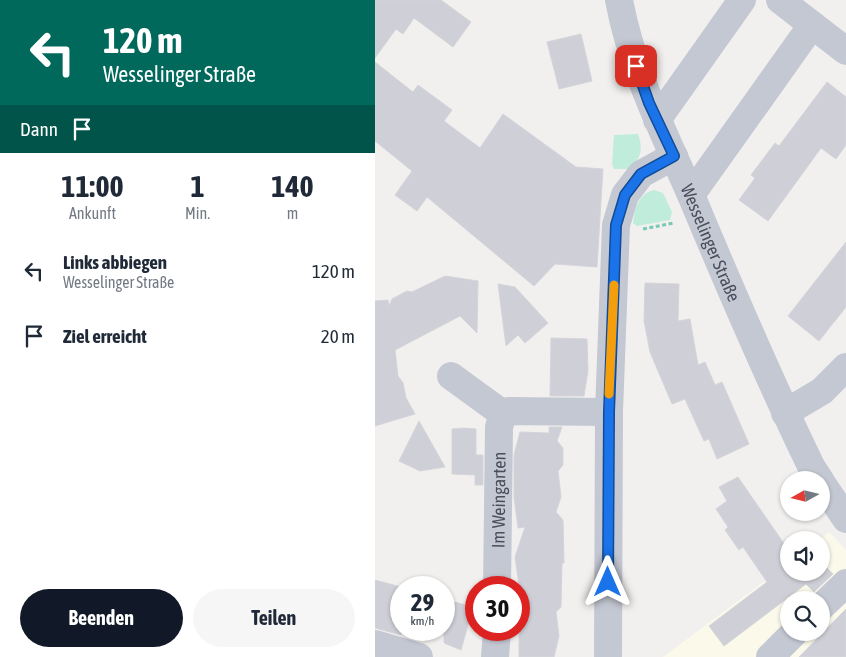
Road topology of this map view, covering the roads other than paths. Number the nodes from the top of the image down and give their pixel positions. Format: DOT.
graph roads {
  1 [pos="619,0"];
  2 [pos="742,0"];
  3 [pos="780,0"];
  4 [pos="812,25"];
  5 [pos="846,51"];
  6 [pos="657,120"];
  7 [pos="674,156"];
  8 [pos="695,206"];
  9 [pos="846,367"];
  10 [pos="451,376"];
  11 [pos="609,412"];
  12 [pos="785,412"];
  13 [pos="503,414"];
  14 [pos="814,471"];
  15 [pos="830,495"];
  16 [pos="846,519"];
  17 [pos="497,576"];
  18 [pos="846,583"];
  19 [pos="830,598"];
  20 [pos="496,641"];
  21 [pos="786,641"];
  22 [pos="375,644"];
  23 [pos="419,657"];
  24 [pos="495,657"];
  25 [pos="608,657"];
  26 [pos="770,657"];
  1 -- 6 [label="street, Wesselinger Straße"];
  2 -- 6 [label="street"];
  3 -- 4 [label="street"];
  4 -- 5 [label="street"];
  4 -- 8 [label="street"];
  6 -- 7 [label="street, Wesselinger Straße"];
  7 -- 8 [label="street, Wesselinger Straße"];
  7 -- 11 [label="street"];
  8 -- 12 [label="street, Wesselinger Straße"];
  9 -- 12 [label="street"];
  10 -- 13 [label="street"];
  11 -- 13 [label="street"];
  11 -- 25 [label="street"];
  12 -- 14 [label="street, Wesselinger Straße"];
  13 -- 17 [label="street, Im Weingarten"];
  15 -- 16 [label="street, Wesselinger Straße"];
  18 -- 19 [label="street"];
  20 -- 24 [label="street"];
  21 -- 26 [label="street"];
  22 -- 23 [label="street"];
}
